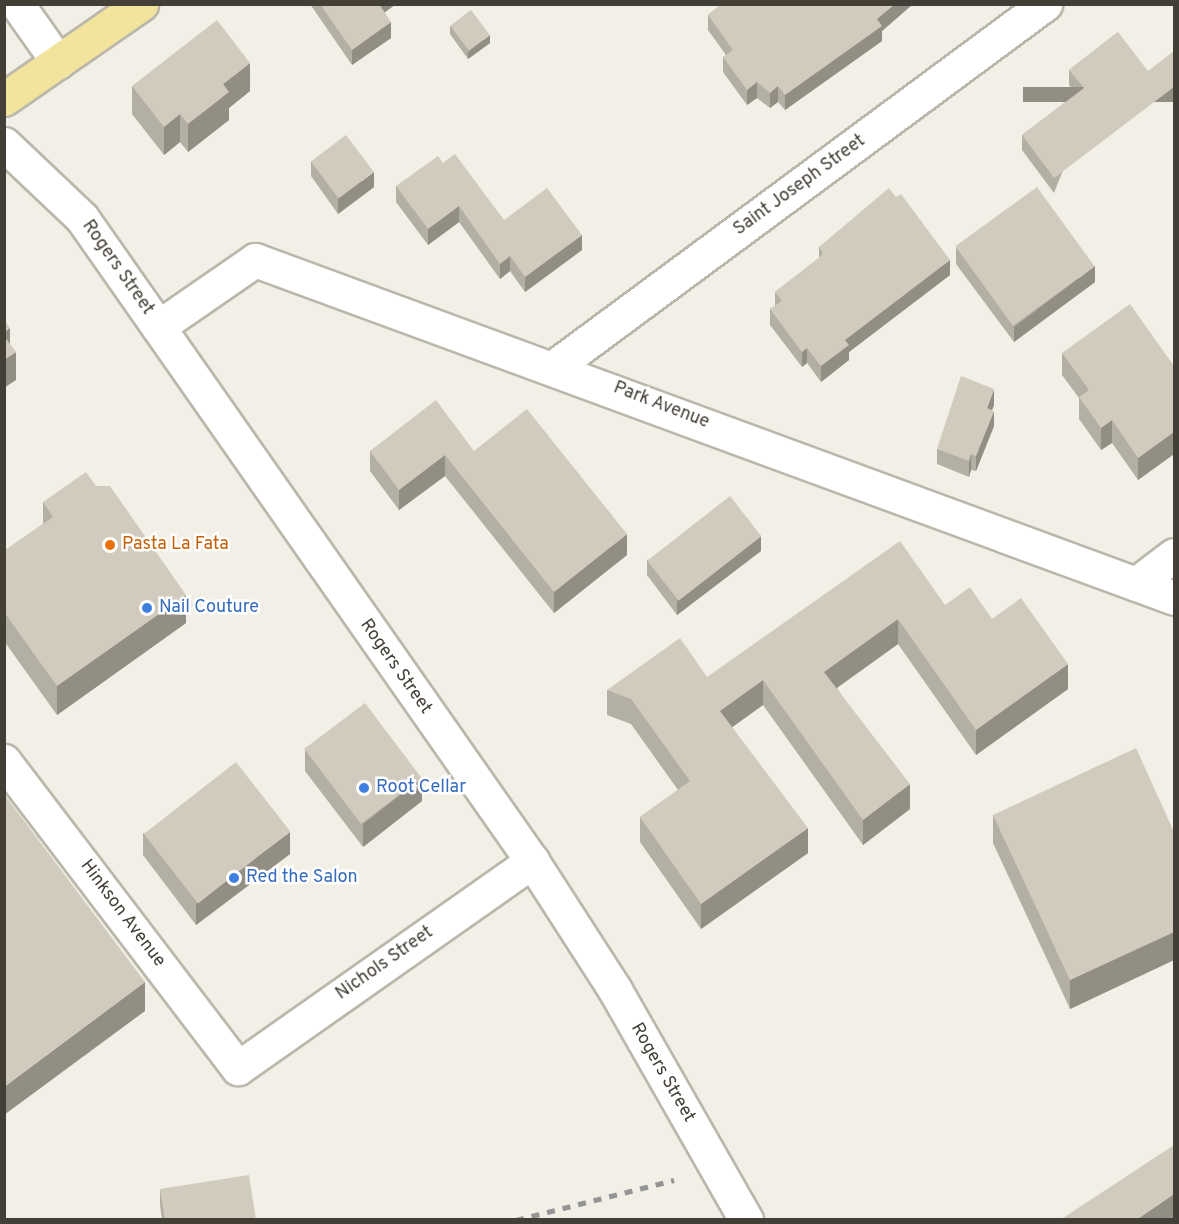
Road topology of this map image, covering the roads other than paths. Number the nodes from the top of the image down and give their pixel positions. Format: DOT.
graph roads {
  1 [pos="17,4"];
  2 [pos="141,4"];
  3 [pos="1045,4"];
  4 [pos="58,62"];
  5 [pos="4,99"];
  6 [pos="4,144"];
  7 [pos="158,327"];
  8 [pos="554,366"];
  9 [pos="1174,555"];
  10 [pos="1136,584"];
  11 [pos="1174,598"];
  12 [pos="9,776"];
  13 [pos="532,861"];
  14 [pos="238,1068"];
  15 [pos="746,1220"];
  1 -- 4 [label="street"];
  2 -- 4 [label="main road"];
  3 -- 8 [label="street, Saint Joseph Street"];
  4 -- 5 [label="main road"];
  6 -- 7 [label="street, Rogers Street"];
  7 -- 8 [label="street, Park Avenue"];
  7 -- 13 [label="street, Rogers Street"];
  8 -- 10 [label="street, Park Avenue"];
  9 -- 10 [label="street"];
  10 -- 11 [label="street, Park Avenue"];
  12 -- 14 [label="street, Hinkson Avenue"];
  13 -- 14 [label="street, Nichols Street"];
  13 -- 15 [label="street, Rogers Street"];
}
